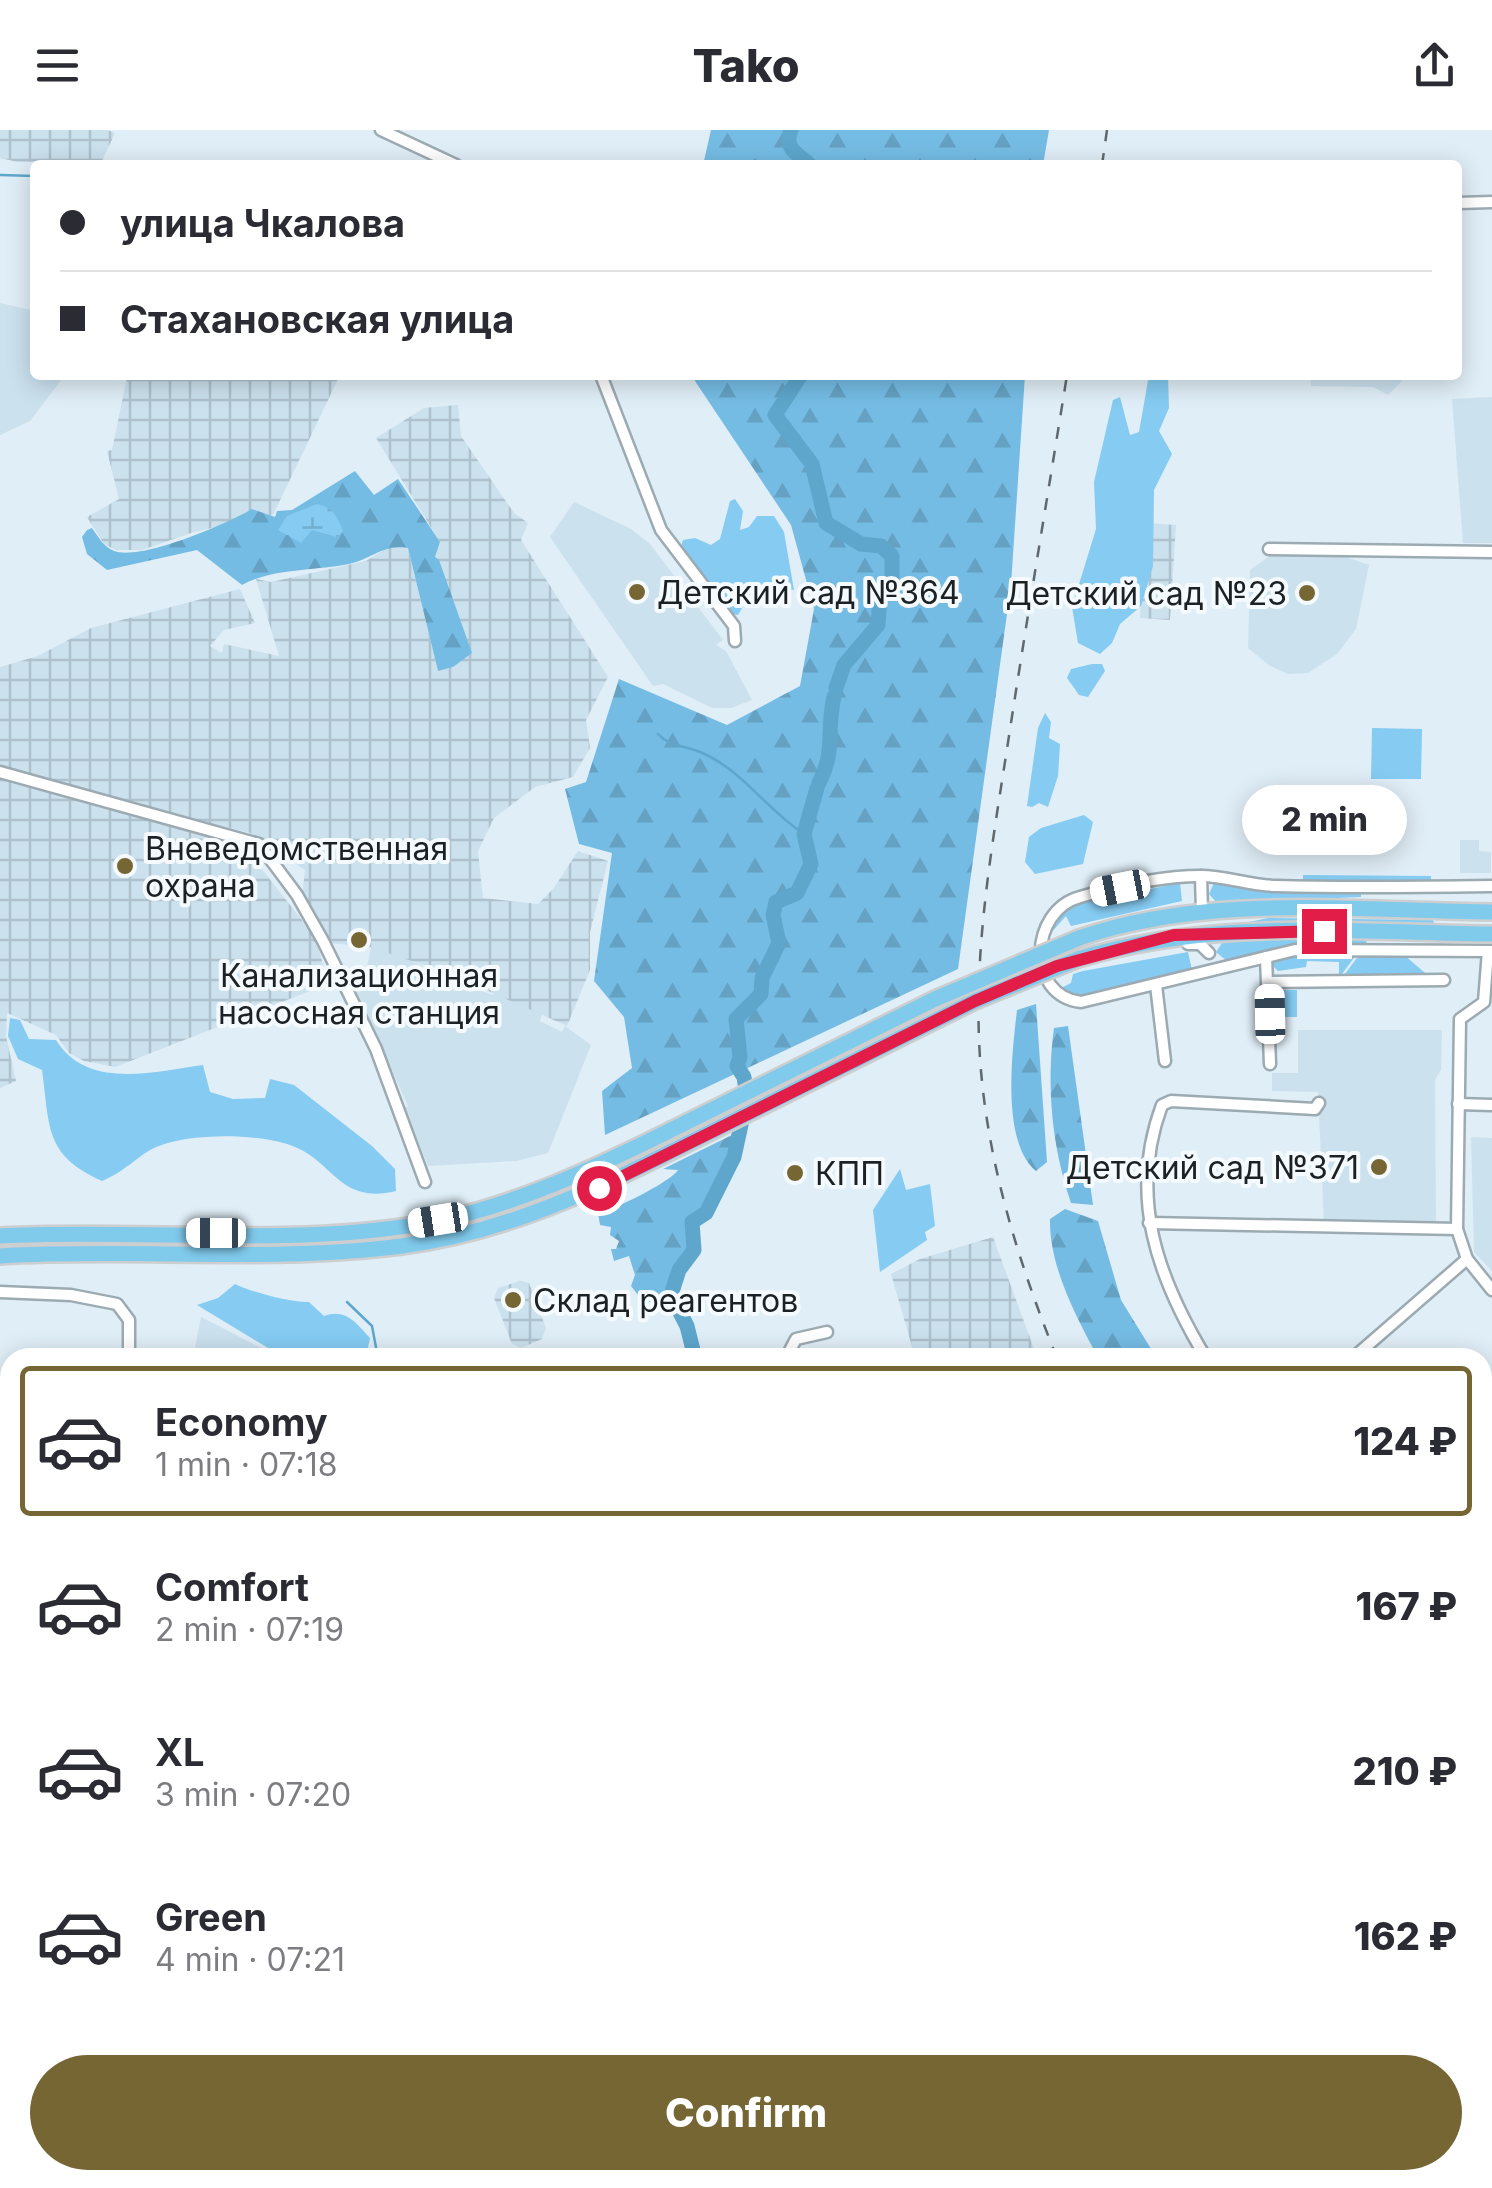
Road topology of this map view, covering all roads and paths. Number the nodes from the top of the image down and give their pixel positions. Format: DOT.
graph roads {
  1 [pos="381,130"];
  2 [pos="445,160"];
  3 [pos="1492,202"];
  4 [pos="1462,203"];
  5 [pos="602,380"];
  6 [pos="1270,548"];
  7 [pos="1492,552"];
  8 [pos="735,641"];
  9 [pos="0,772"];
  10 [pos="1202,876"];
  11 [pos="1492,886"];
  12 [pos="1202,912"];
  13 [pos="1492,912"];
  14 [pos="1224,932"];
  15 [pos="1491,945"];
  16 [pos="1209,953"];
  17 [pos="1266,957"];
  18 [pos="1078,959"];
  19 [pos="1213,971"];
  20 [pos="1489,978"];
  21 [pos="1444,980"];
  22 [pos="1270,982"];
  23 [pos="1156,985"];
  24 [pos="1165,1061"];
  25 [pos="1270,1064"];
  26 [pos="1319,1103"];
  27 [pos="1458,1104"];
  28 [pos="1492,1105"];
  29 [pos="426,1182"];
  30 [pos="1149,1223"];
  31 [pos="1456,1230"];
  32 [pos="0,1236"];
  33 [pos="0,1256"];
  34 [pos="1468,1259"];
  35 [pos="1492,1290"];
  36 [pos="0,1292"];
  37 [pos="827,1332"];
  38 [pos="129,1348"];
  39 [pos="791,1348"];
  40 [pos="1201,1348"];
  41 [pos="1365,1348"];
  1 -- 2 [label="street"];
  3 -- 4 [label="street"];
  5 -- 8 [label="street"];
  6 -- 7 [label="street"];
  9 -- 29 [label="street"];
  10 -- 11 [label="street"];
  10 -- 12 [label="street"];
  10 -- 23 [label="street"];
  12 -- 13 [label="main road"];
  12 -- 32 [label="main road, bridge"];
  14 -- 15 [label="main road"];
  14 -- 16 [label="street"];
  14 -- 18 [label="main road"];
  15 -- 17 [label="street"];
  15 -- 20 [label="street"];
  16 -- 18 [label="street"];
  16 -- 19 [label="street"];
  17 -- 19 [label="street"];
  17 -- 22 [label="street"];
  18 -- 33 [label="main road, bridge"];
  19 -- 23 [label="street"];
  20 -- 27 [label="street"];
  21 -- 22 [label="street"];
  22 -- 25 [label="street"];
  23 -- 24 [label="street"];
  26 -- 30 [label="street"];
  27 -- 28 [label="street"];
  27 -- 31 [label="street"];
  30 -- 31 [label="street"];
  30 -- 40 [label="street"];
  31 -- 34 [label="street"];
  34 -- 35 [label="street"];
  34 -- 41 [label="street"];
  36 -- 38 [label="street"];
  37 -- 39 [label="street"];
}
